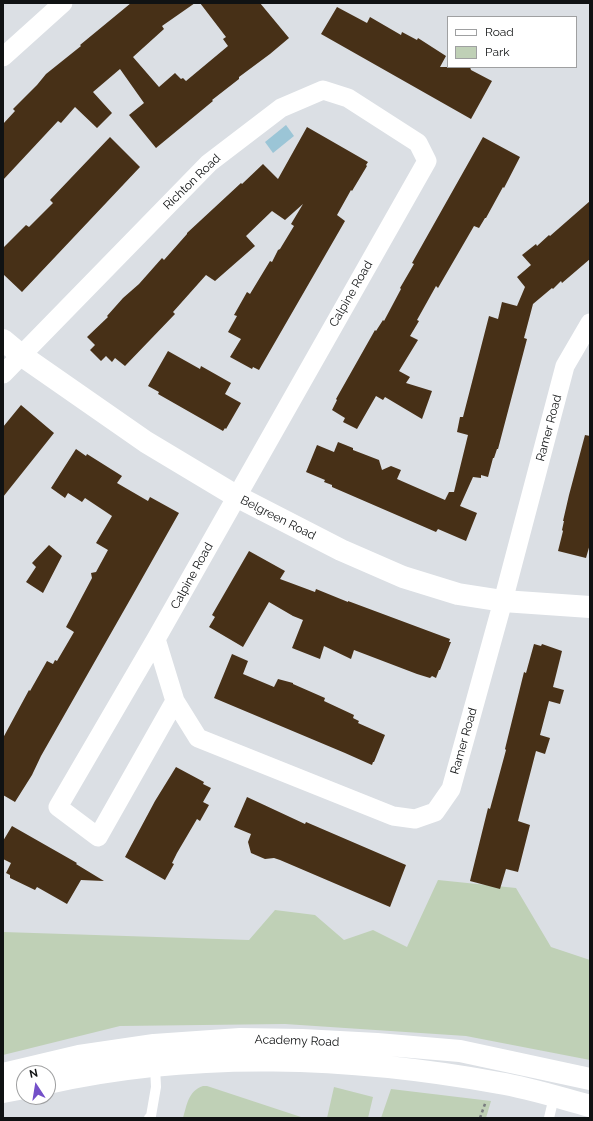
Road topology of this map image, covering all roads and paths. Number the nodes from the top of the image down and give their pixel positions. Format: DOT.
graph roads {
  1 [pos="63,3"];
  2 [pos="6,48"];
  3 [pos="425,163"];
  4 [pos="590,322"];
  5 [pos="3,340"];
  6 [pos="21,355"];
  7 [pos="3,374"];
  8 [pos="236,496"];
  9 [pos="504,601"];
  10 [pos="590,607"];
  11 [pos="156,639"];
  12 [pos="175,700"];
  13 [pos="155,1066"];
  14 [pos="3,1074"];
  15 [pos="590,1079"];
  16 [pos="56,1081"];
  17 [pos="16,1090"];
  18 [pos="3,1092"];
  19 [pos="488,1095"];
  20 [pos="554,1097"];
  21 [pos="590,1106"];
  22 [pos="147,1117"];
  23 [pos="480,1118"];
  24 [pos="549,1118"];
  1 -- 2 [label="street"];
  3 -- 6 [label="street, Richton Road"];
  3 -- 8 [label="street, Calpine Road"];
  4 -- 9 [label="street, Ramer Road"];
  5 -- 6 [label="main road, Belgreen Road"];
  6 -- 7 [label="street, Richton Road"];
  6 -- 8 [label="main road, Belgreen Road"];
  8 -- 9 [label="main road, Belgreen Road"];
  8 -- 11 [label="street, Calpine Road"];
  9 -- 10 [label="main road, Belgreen Road"];
  9 -- 12 [label="street, Ramer Road"];
  11 -- 12 [label="street, Ramer Road"];
  11 -- 12 [label="street, Calpine Road"];
  13 -- 16 [label="main road, Academy Road"];
  13 -- 20 [label="main road, Academy Road"];
  13 -- 22 [label="lane"];
  14 -- 15 [label="main road, Academy Road"];
  17 -- 18 [label="main road"];
  19 -- 23 [label="path"];
  20 -- 21 [label="main road, Academy Road"];
  20 -- 24 [label="lane"];
}
